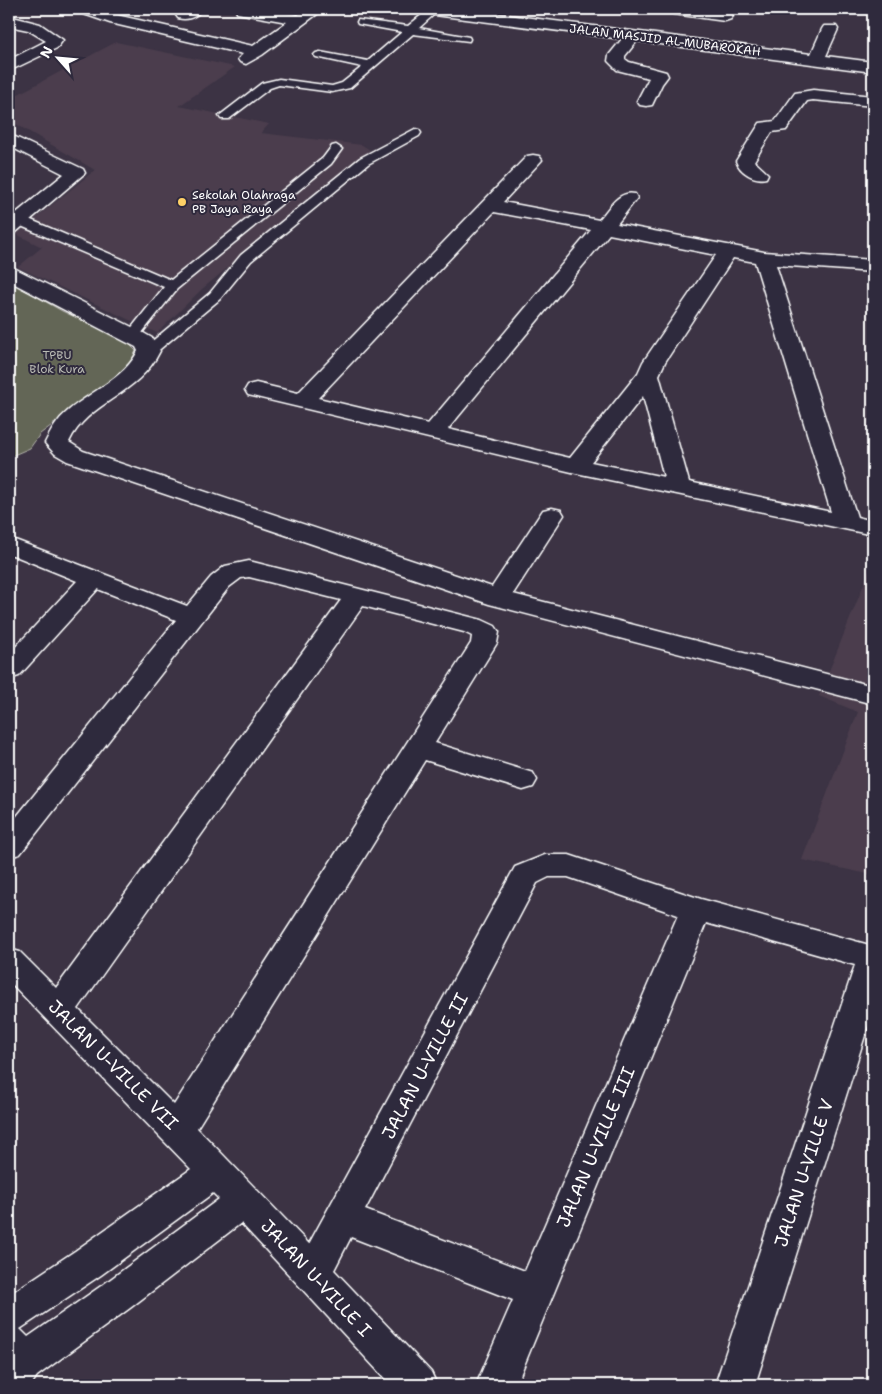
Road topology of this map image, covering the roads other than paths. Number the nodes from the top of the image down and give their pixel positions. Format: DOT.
graph roads {
  1 [pos="84,9"];
  2 [pos="316,9"];
  3 [pos="430,9"];
  4 [pos="674,9"];
  5 [pos="243,10"];
  6 [pos="727,12"];
  7 [pos="519,14"];
  8 [pos="300,20"];
  9 [pos="9,21"];
  10 [pos="362,22"];
  11 [pos="830,29"];
  12 [pos="412,31"];
  13 [pos="634,35"];
  14 [pos="465,39"];
  15 [pos="702,44"];
  16 [pos="320,56"];
  17 [pos="816,60"];
  18 [pos="372,65"];
  19 [pos="9,66"];
  20 [pos="873,67"];
  21 [pos="660,76"];
  22 [pos="646,101"];
  23 [pos="873,101"];
  24 [pos="225,116"];
  25 [pos="416,133"];
  26 [pos="10,142"];
  27 [pos="336,149"];
  28 [pos="533,160"];
  29 [pos="759,174"];
  30 [pos="628,198"];
  31 [pos="490,205"];
  32 [pos="14,224"];
  33 [pos="604,227"];
  34 [pos="728,251"];
  35 [pos="764,258"];
  36 [pos="873,266"];
  37 [pos="9,273"];
  38 [pos="172,286"];
  39 [pos="141,344"];
  40 [pos="648,375"];
  41 [pos="256,390"];
  42 [pos="303,401"];
  43 [pos="433,432"];
  44 [pos="576,466"];
  45 [pos="679,488"];
  46 [pos="552,515"];
  47 [pos="846,522"];
  48 [pos="873,528"];
  49 [pos="9,548"];
  50 [pos="94,578"];
  51 [pos="357,596"];
  52 [pos="498,598"];
  53 [pos="192,617"];
  54 [pos="9,670"];
  55 [pos="873,695"];
  56 [pos="418,748"];
  57 [pos="523,780"];
  58 [pos="9,846"];
  59 [pos="696,909"];
  60 [pos="873,959"];
  61 [pos="9,961"];
  62 [pos="58,1011"];
  63 [pos="177,1130"];
  64 [pos="215,1171"];
  65 [pos="243,1201"];
  66 [pos="344,1218"];
  67 [pos="312,1274"];
  68 [pos="535,1292"];
  69 [pos="9,1316"];
  70 [pos="14,1364"];
  71 [pos="417,1385"];
  72 [pos="496,1385"];
  73 [pos="735,1385"];
  1 -- 8 [label="street"];
  2 -- 8 [label="street"];
  3 -- 7 [label="street, JALAN MASJID AL-MUBAROKAH"];
  3 -- 12 [label="lane"];
  4 -- 6 [label="street"];
  5 -- 8 [label="street"];
  6 -- 15 [label="street"];
  7 -- 13 [label="street, JALAN MASJID AL-MUBAROKAH"];
  9 -- 19 [label="street"];
  10 -- 12 [label="lane"];
  11 -- 17 [label="street"];
  12 -- 14 [label="lane"];
  12 -- 18 [label="lane"];
  13 -- 15 [label="street, JALAN MASJID AL-MUBAROKAH"];
  13 -- 21 [label="street"];
  15 -- 17 [label="street, JALAN MASJID AL-MUBAROKAH"];
  15 -- 21 [label="street"];
  16 -- 18 [label="lane"];
  17 -- 20 [label="street, JALAN MASJID AL-MUBAROKAH"];
  18 -- 24 [label="lane"];
  21 -- 22 [label="street"];
  23 -- 29 [label="street"];
  25 -- 39 [label="lane"];
  26 -- 32 [label="street"];
  27 -- 38 [label="lane"];
  28 -- 31 [label="street"];
  30 -- 33 [label="street"];
  31 -- 33 [label="street"];
  31 -- 42 [label="street"];
  32 -- 38 [label="lane"];
  33 -- 34 [label="street"];
  33 -- 43 [label="street"];
  34 -- 35 [label="street"];
  34 -- 40 [label="street"];
  35 -- 36 [label="street"];
  35 -- 47 [label="street"];
  37 -- 39 [label="street"];
  38 -- 39 [label="lane"];
  39 -- 52 [label="street"];
  40 -- 44 [label="street"];
  40 -- 45 [label="street"];
  41 -- 42 [label="street"];
  42 -- 43 [label="street"];
  43 -- 44 [label="street"];
  44 -- 45 [label="street"];
  45 -- 47 [label="street"];
  46 -- 52 [label="street"];
  47 -- 48 [label="street"];
  49 -- 50 [label="street"];
  50 -- 53 [label="street"];
  50 -- 54 [label="street"];
  51 -- 53 [label="street"];
  51 -- 56 [label="street"];
  51 -- 62 [label="street"];
  52 -- 55 [label="street"];
  53 -- 58 [label="street"];
  56 -- 57 [label="street"];
  56 -- 63 [label="street"];
  59 -- 60 [label="street"];
  59 -- 66 [label="street, JALAN U-VILLE II"];
  59 -- 68 [label="street, JALAN U-VILLE III"];
  60 -- 73 [label="street, JALAN U-VILLE V"];
  61 -- 62 [label="street, JALAN U-VILLE VII"];
  62 -- 63 [label="street, JALAN U-VILLE VII"];
  63 -- 64 [label="street, JALAN U-VILLE VII"];
  64 -- 65 [label="street, JALAN U-VILLE I"];
  64 -- 69 [label="street"];
  65 -- 67 [label="street, JALAN U-VILLE I"];
  65 -- 70 [label="street"];
  66 -- 67 [label="street, JALAN U-VILLE II"];
  66 -- 68 [label="street"];
  67 -- 71 [label="street, JALAN U-VILLE I"];
  68 -- 72 [label="street, JALAN U-VILLE III"];
}
